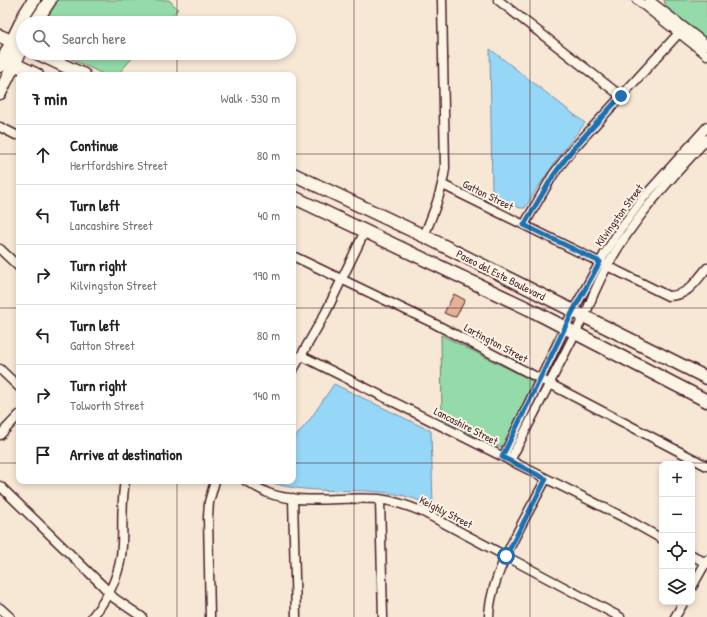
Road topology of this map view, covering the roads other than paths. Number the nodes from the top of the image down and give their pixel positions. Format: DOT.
graph roads {
  1 [pos="34,0"];
  2 [pos="50,0"];
  3 [pos="442,0"];
  4 [pos="498,0"];
  5 [pos="637,0"];
  6 [pos="650,2"];
  7 [pos="25,16"];
  8 [pos="40,16"];
  9 [pos="678,33"];
  10 [pos="0,36"];
  11 [pos="16,43"];
  12 [pos="707,45"];
  13 [pos="16,49"];
  14 [pos="707,55"];
  15 [pos="52,60"];
  16 [pos="5,61"];
  17 [pos="30,72"];
  18 [pos="78,72"];
  19 [pos="0,93"];
  20 [pos="621,96"];
  21 [pos="0,127"];
  22 [pos="707,127"];
  23 [pos="16,135"];
  24 [pos="707,139"];
  25 [pos="296,175"];
  26 [pos="443,185"];
  27 [pos="296,198"];
  28 [pos="524,225"];
  29 [pos="366,231"];
  30 [pos="424,236"];
  31 [pos="0,249"];
  32 [pos="296,257"];
  33 [pos="16,264"];
  34 [pos="604,264"];
  35 [pos="707,268"];
  36 [pos="342,279"];
  37 [pos="578,314"];
  38 [pos="570,330"];
  39 [pos="302,356"];
  40 [pos="296,365"];
  41 [pos="0,369"];
  42 [pos="707,378"];
  43 [pos="540,379"];
  44 [pos="16,384"];
  45 [pos="549,384"];
  46 [pos="707,401"];
  47 [pos="16,418"];
  48 [pos="0,436"];
  49 [pos="506,459"];
  50 [pos="707,466"];
  51 [pos="546,479"];
  52 [pos="124,484"];
  53 [pos="214,484"];
  54 [pos="252,484"];
  55 [pos="0,486"];
  56 [pos="293,498"];
  57 [pos="380,500"];
  58 [pos="659,537"];
  59 [pos="506,556"];
  60 [pos="695,556"];
  61 [pos="706,562"];
  62 [pos="695,582"];
  63 [pos="109,593"];
  64 [pos="682,605"];
  65 [pos="0,608"];
  66 [pos="10,617"];
  67 [pos="92,617"];
  68 [pos="142,617"];
  69 [pos="210,617"];
  70 [pos="296,617"];
  71 [pos="383,617"];
  72 [pos="489,617"];
  73 [pos="620,617"];
  74 [pos="675,617"];
  1 -- 7 [label="main road"];
  2 -- 8 [label="main road"];
  3 -- 26 [label="street"];
  4 -- 20 [label="street"];
  5 -- 6 [label="street"];
  6 -- 9 [label="street"];
  6 -- 12 [label="street"];
  9 -- 14 [label="street"];
  9 -- 20 [label="street"];
  10 -- 11 [label="main road"];
  13 -- 16 [label="main road"];
  15 -- 18 [label="main road"];
  16 -- 17 [label="main road"];
  16 -- 19 [label="main road"];
  20 -- 28 [label="street"];
  21 -- 23 [label="street"];
  22 -- 34 [label="street, Kilvingston Street"];
  24 -- 34 [label="street, Kilvingston Street"];
  25 -- 30 [label="main road, Paseo del Este Boulevard"];
  26 -- 28 [label="street, Gatton Street"];
  26 -- 30 [label="street"];
  27 -- 29 [label="main road, Paseo del Este Boulevard"];
  28 -- 34 [label="street, Gatton Street"];
  29 -- 36 [label="street"];
  29 -- 38 [label="main road, Paseo del Este Boulevard"];
  30 -- 37 [label="main road, Paseo del Este Boulevard"];
  31 -- 33 [label="street"];
  32 -- 36 [label="street, Lartington Street"];
  34 -- 35 [label="street, Gatton Street"];
  34 -- 37 [label="street, Kilvingston Street"];
  36 -- 39 [label="street"];
  36 -- 43 [label="street, Lartington Street"];
  37 -- 38 [label="street, Kilvingston Street"];
  37 -- 42 [label="main road, Paseo del Este Boulevard"];
  38 -- 43 [label="street, Kilvingston Street"];
  38 -- 45 [label="street, Kilvingston Street"];
  38 -- 46 [label="main road, Paseo del Este Boulevard"];
  39 -- 40 [label="street"];
  39 -- 49 [label="street, Lancashire Street"];
  41 -- 44 [label="street"];
  43 -- 45 [label="street, Lartington Street"];
  43 -- 49 [label="street, Kilvingston Street"];
  45 -- 49 [label="street, Kilvingston Street"];
  45 -- 50 [label="street, Lartington Street"];
  47 -- 48 [label="street"];
  49 -- 51 [label="street, Lancashire Street"];
  51 -- 58 [label="street, Lancashire Street"];
  51 -- 59 [label="street"];
  52 -- 63 [label="street"];
  53 -- 69 [label="street"];
  54 -- 56 [label="street, Keighly Street"];
  55 -- 63 [label="street"];
  56 -- 57 [label="street, Keighly Street"];
  56 -- 70 [label="street"];
  57 -- 59 [label="street, Keighly Street"];
  57 -- 71 [label="street"];
  59 -- 72 [label="street"];
  59 -- 73 [label="street, Keighly Street"];
  60 -- 61 [label="street"];
  61 -- 62 [label="street"];
  63 -- 67 [label="street"];
  63 -- 68 [label="street"];
  64 -- 74 [label="street"];
  65 -- 66 [label="street"];
}
